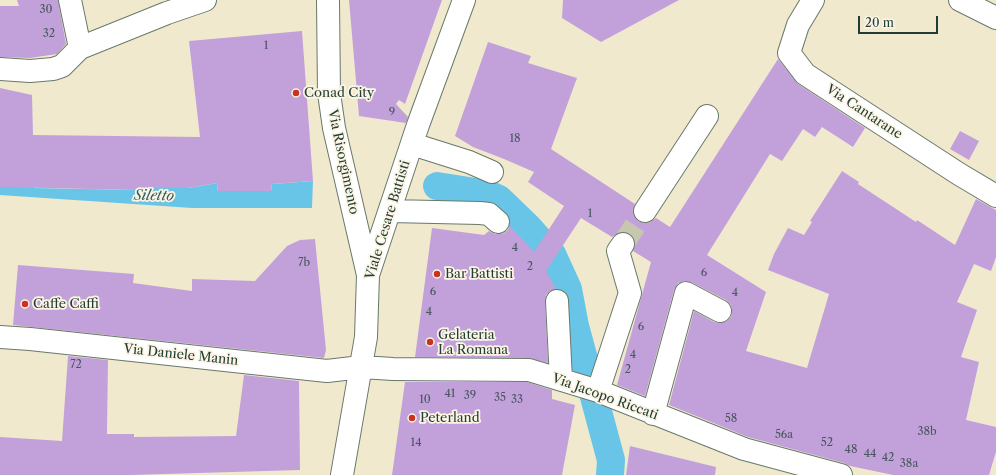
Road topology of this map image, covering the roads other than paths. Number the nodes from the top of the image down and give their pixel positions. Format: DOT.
graph roads {
  1 [pos="70,0"];
  2 [pos="205,0"];
  3 [pos="328,0"];
  4 [pos="464,0"];
  5 [pos="813,0"];
  6 [pos="960,0"];
  7 [pos="996,18"];
  8 [pos="80,48"];
  9 [pos="0,69"];
  10 [pos="707,116"];
  11 [pos="412,144"];
  12 [pos="492,172"];
  13 [pos="996,196"];
  14 [pos="390,211"];
  15 [pos="645,211"];
  16 [pos="498,222"];
  17 [pos="623,244"];
  18 [pos="368,275"];
  19 [pos="557,301"];
  20 [pos="720,311"];
  21 [pos="0,337"];
  22 [pos="361,367"];
  23 [pos="561,380"];
  24 [pos="598,391"];
  25 [pos="653,414"];
  26 [pos="342,475"];
  27 [pos="840,475"];
  1 -- 8 [label="street"];
  2 -- 8 [label="street"];
  3 -- 18 [label="street, Via Risorgimento"];
  4 -- 11 [label="street, Viale Cesare Battisti"];
  5 -- 13 [label="street, Via Cantarane"];
  6 -- 7 [label="street"];
  8 -- 9 [label="street"];
  10 -- 15 [label="street"];
  11 -- 12 [label="street, Viale Cesare Battisti"];
  11 -- 14 [label="street, Viale Cesare Battisti"];
  14 -- 16 [label="street"];
  14 -- 18 [label="street, Viale Cesare Battisti"];
  17 -- 24 [label="street"];
  18 -- 22 [label="street, Viale Cesare Battisti"];
  19 -- 23 [label="street"];
  20 -- 25 [label="street"];
  21 -- 22 [label="street, Via Daniele Manin"];
  22 -- 23 [label="street, Via Jacopo Riccati"];
  22 -- 26 [label="street, Viale Cesare Battisti"];
  23 -- 24 [label="street, Via Jacopo Riccati"];
  24 -- 25 [label="street, Via Jacopo Riccati"];
  25 -- 27 [label="street, Via Jacopo Riccati"];
}
